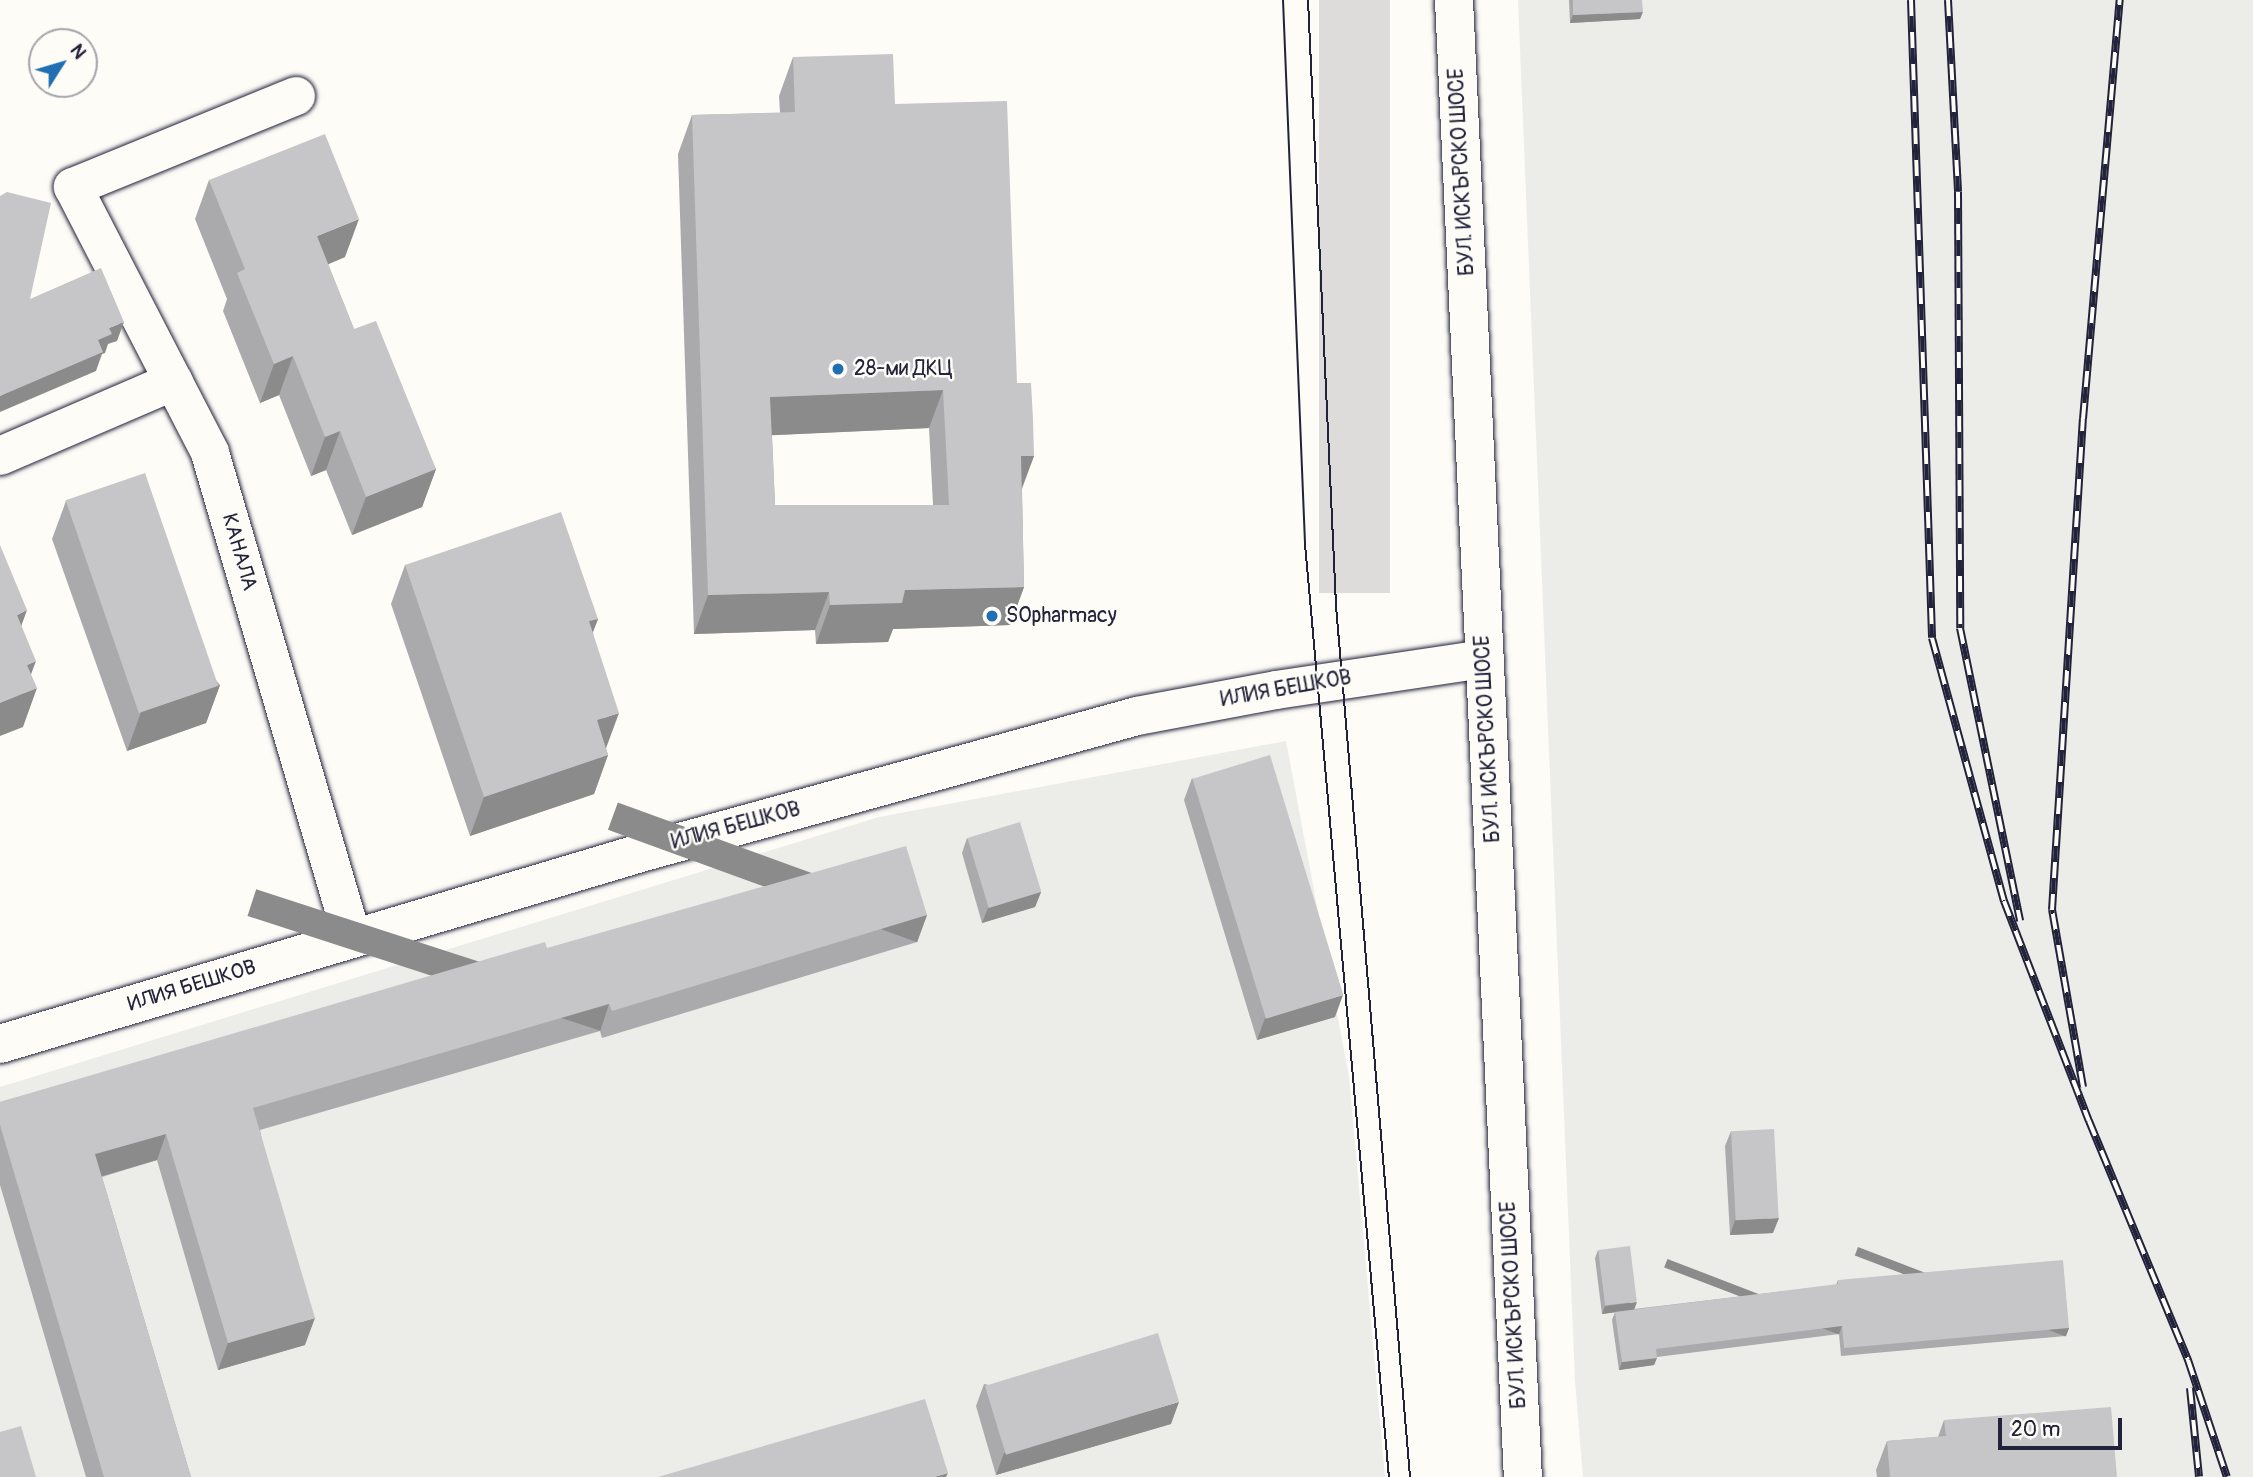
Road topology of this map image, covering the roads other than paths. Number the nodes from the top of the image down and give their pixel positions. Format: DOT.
graph roads {
  1 [pos="1454,0"];
  2 [pos="296,96"];
  3 [pos="174,381"];
  4 [pos="0,456"];
  5 [pos="1484,659"];
  6 [pos="352,937"];
  7 [pos="0,1044"];
  8 [pos="1523,1477"];
  1 -- 5 [label="street, БУЛ. ИСКЪРСКО ШОСЕ"];
  2 -- 3 [label="street, КАНАЛА"];
  3 -- 4 [label="street"];
  3 -- 6 [label="street, КАНАЛА"];
  5 -- 6 [label="street, ИЛИЯ БЕШКОВ"];
  5 -- 8 [label="street, БУЛ. ИСКЪРСКО ШОСЕ"];
  6 -- 7 [label="street, ИЛИЯ БЕШКОВ"];
}
